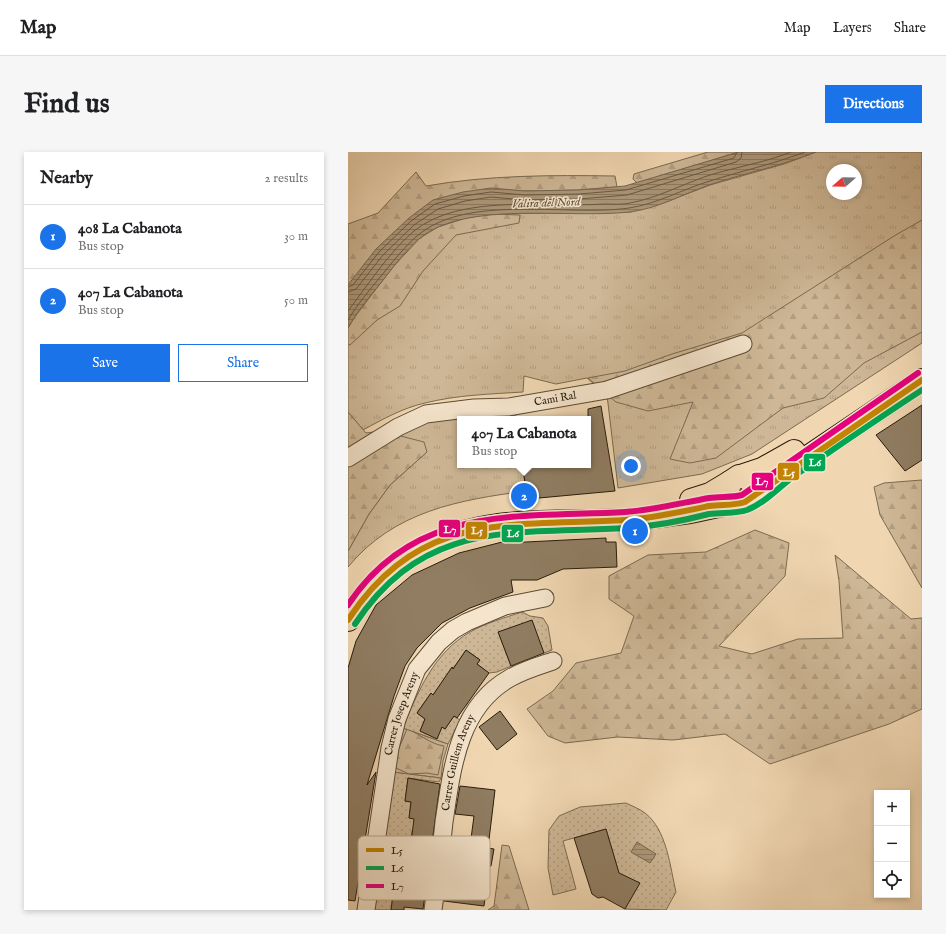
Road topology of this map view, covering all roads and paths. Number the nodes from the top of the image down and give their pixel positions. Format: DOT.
graph roads {
  1 [pos="743,344"];
  2 [pos="922,367"];
  3 [pos="922,380"];
  4 [pos="348,458"];
  5 [pos="736,479"];
  6 [pos="746,500"];
  7 [pos="348,598"];
  8 [pos="545,598"];
  9 [pos="348,620"];
  10 [pos="553,661"];
  11 [pos="377,836"];
  12 [pos="443,836"];
  13 [pos="367,900"];
  14 [pos="434,900"];
  15 [pos="366,910"];
  16 [pos="433,910"];
  1 -- 4 [label="street, Cami Ral"];
  2 -- 5 [label="main road"];
  3 -- 6 [label="main road"];
  5 -- 6 [label="main road"];
  5 -- 7 [label="main road"];
  6 -- 9 [label="main road"];
  8 -- 11 [label="street, Carrer Josep Areny"];
  10 -- 12 [label="street, Carrer Guillem Areny"];
  13 -- 15 [label="street, Carrer Josep Areny"];
  14 -- 16 [label="street, Carrer Guillem Areny"];
}
